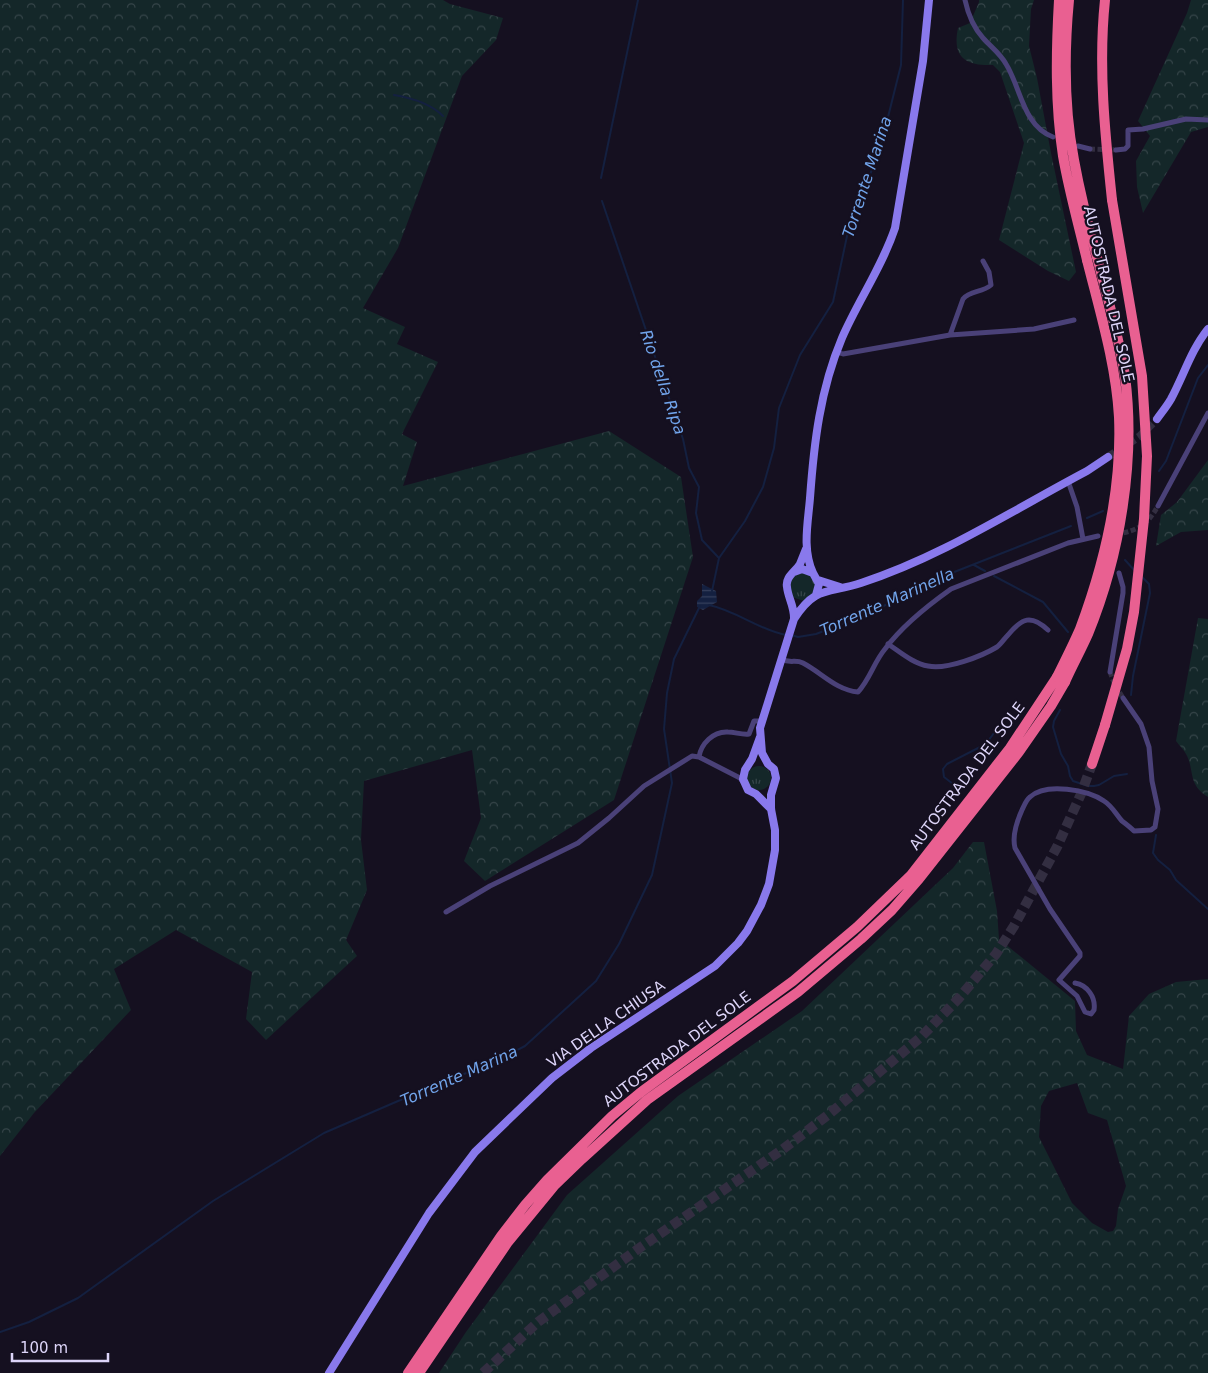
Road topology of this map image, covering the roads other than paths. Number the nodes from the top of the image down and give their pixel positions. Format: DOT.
graph roads {
  1 [pos="929,0"];
  2 [pos="965,0"];
  3 [pos="1059,0"];
  4 [pos="1069,0"];
  5 [pos="1105,0"];
  6 [pos="1208,120"];
  7 [pos="1053,136"];
  8 [pos="1078,146"];
  9 [pos="1090,149"];
  10 [pos="1116,150"];
  11 [pos="1092,259"];
  12 [pos="983,261"];
  13 [pos="1074,320"];
  14 [pos="1208,329"];
  15 [pos="950,335"];
  16 [pos="837,352"];
  17 [pos="1208,413"];
  18 [pos="1157,419"];
  19 [pos="1108,457"];
  20 [pos="1068,481"];
  21 [pos="1158,506"];
  22 [pos="1098,536"];
  23 [pos="1083,539"];
  24 [pos="806,549"];
  25 [pos="794,572"];
  26 [pos="1119,572"];
  27 [pos="816,576"];
  28 [pos="842,588"];
  29 [pos="789,594"];
  30 [pos="812,598"];
  31 [pos="793,622"];
  32 [pos="1048,630"];
  33 [pos="888,644"];
  34 [pos="781,659"];
  35 [pos="1110,672"];
  36 [pos="1123,698"];
  37 [pos="762,721"];
  38 [pos="760,737"];
  39 [pos="699,757"];
  40 [pos="768,764"];
  41 [pos="1092,764"];
  42 [pos="746,769"];
  43 [pos="732,774"];
  44 [pos="744,783"];
  45 [pos="772,789"];
  46 [pos="756,794"];
  47 [pos="771,809"];
  48 [pos="446,912"];
  49 [pos="1075,983"];
  50 [pos="435,1341"];
  51 [pos="329,1373"];
  52 [pos="408,1373"];
  53 [pos="419,1373"];
  1 -- 16 [label="main road"];
  2 -- 7 [label="street"];
  3 -- 11 [label="highway, AUTOSTRADA DEL SOLE"];
  4 -- 11 [label="highway, AUTOSTRADA DEL SOLE"];
  5 -- 41 [label="highway, AUTOSTRADA DEL SOLE, bridge"];
  6 -- 10 [label="street"];
  8 -- 9 [label="street"];
  11 -- 50 [label="highway, AUTOSTRADA DEL SOLE, bridge"];
  12 -- 15 [label="street"];
  13 -- 15 [label="street"];
  14 -- 18 [label="main road"];
  15 -- 16 [label="street"];
  16 -- 24 [label="main road"];
  17 -- 21 [label="street"];
  19 -- 20 [label="main road"];
  20 -- 23 [label="street"];
  20 -- 28 [label="main road"];
  22 -- 23 [label="street"];
  23 -- 33 [label="street"];
  24 -- 25 [label="main road"];
  24 -- 27 [label="main road"];
  25 -- 27 [label="main road"];
  25 -- 29 [label="main road"];
  26 -- 35 [label="street"];
  27 -- 28 [label="main road"];
  27 -- 30 [label="main road, VIA DELLA CHIUSA"];
  28 -- 30 [label="main road"];
  29 -- 30 [label="main road"];
  29 -- 31 [label="main road"];
  30 -- 31 [label="main road, VIA DELLA CHIUSA"];
  31 -- 34 [label="main road, VIA DELLA CHIUSA"];
  32 -- 33 [label="street"];
  33 -- 34 [label="street"];
  34 -- 37 [label="main road, VIA DELLA CHIUSA"];
  36 -- 49 [label="street"];
  37 -- 38 [label="main road, VIA DELLA CHIUSA"];
  37 -- 39 [label="street"];
  38 -- 40 [label="main road, VIA DELLA CHIUSA"];
  38 -- 42 [label="main road, VIA DELLA CHIUSA"];
  39 -- 43 [label="street"];
  39 -- 48 [label="street"];
  40 -- 42 [label="main road"];
  40 -- 45 [label="main road, VIA DELLA CHIUSA"];
  42 -- 43 [label="street"];
  42 -- 44 [label="main road, VIA DELLA CHIUSA"];
  43 -- 44 [label="street"];
  44 -- 46 [label="main road"];
  45 -- 46 [label="main road"];
  45 -- 47 [label="main road, VIA DELLA CHIUSA"];
  46 -- 47 [label="main road"];
  47 -- 51 [label="main road, VIA DELLA CHIUSA"];
  50 -- 52 [label="highway, AUTOSTRADA DEL SOLE"];
  50 -- 53 [label="highway, AUTOSTRADA DEL SOLE"];
}
